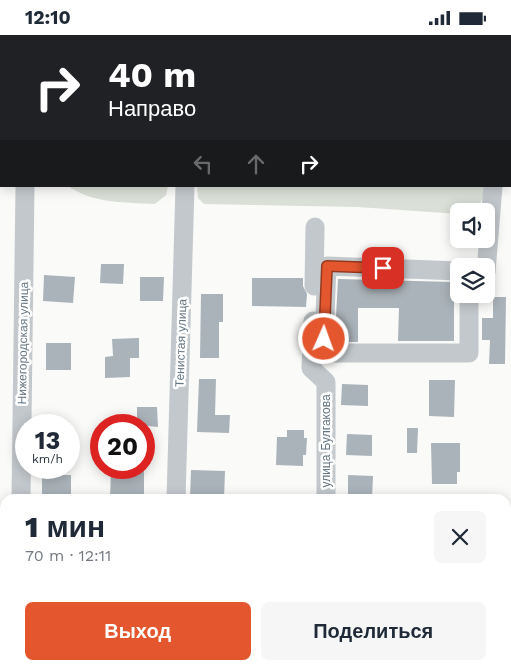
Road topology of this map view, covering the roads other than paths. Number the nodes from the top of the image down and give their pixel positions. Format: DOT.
graph roads {
  1 [pos="25,187"];
  2 [pos="185,187"];
  3 [pos="493,187"];
  4 [pos="315,227"];
  5 [pos="487,258"];
  6 [pos="450,271"];
  7 [pos="469,303"];
  8 [pos="21,494"];
  9 [pos="176,494"];
  10 [pos="326,494"];
  1 -- 8 [label="street, Нижегородская улица"];
  2 -- 9 [label="street, Тенистая улица"];
  3 -- 5 [label="street"];
  4 -- 10 [label="street, улица Булгакова"];
  6 -- 7 [label="street"];
}
